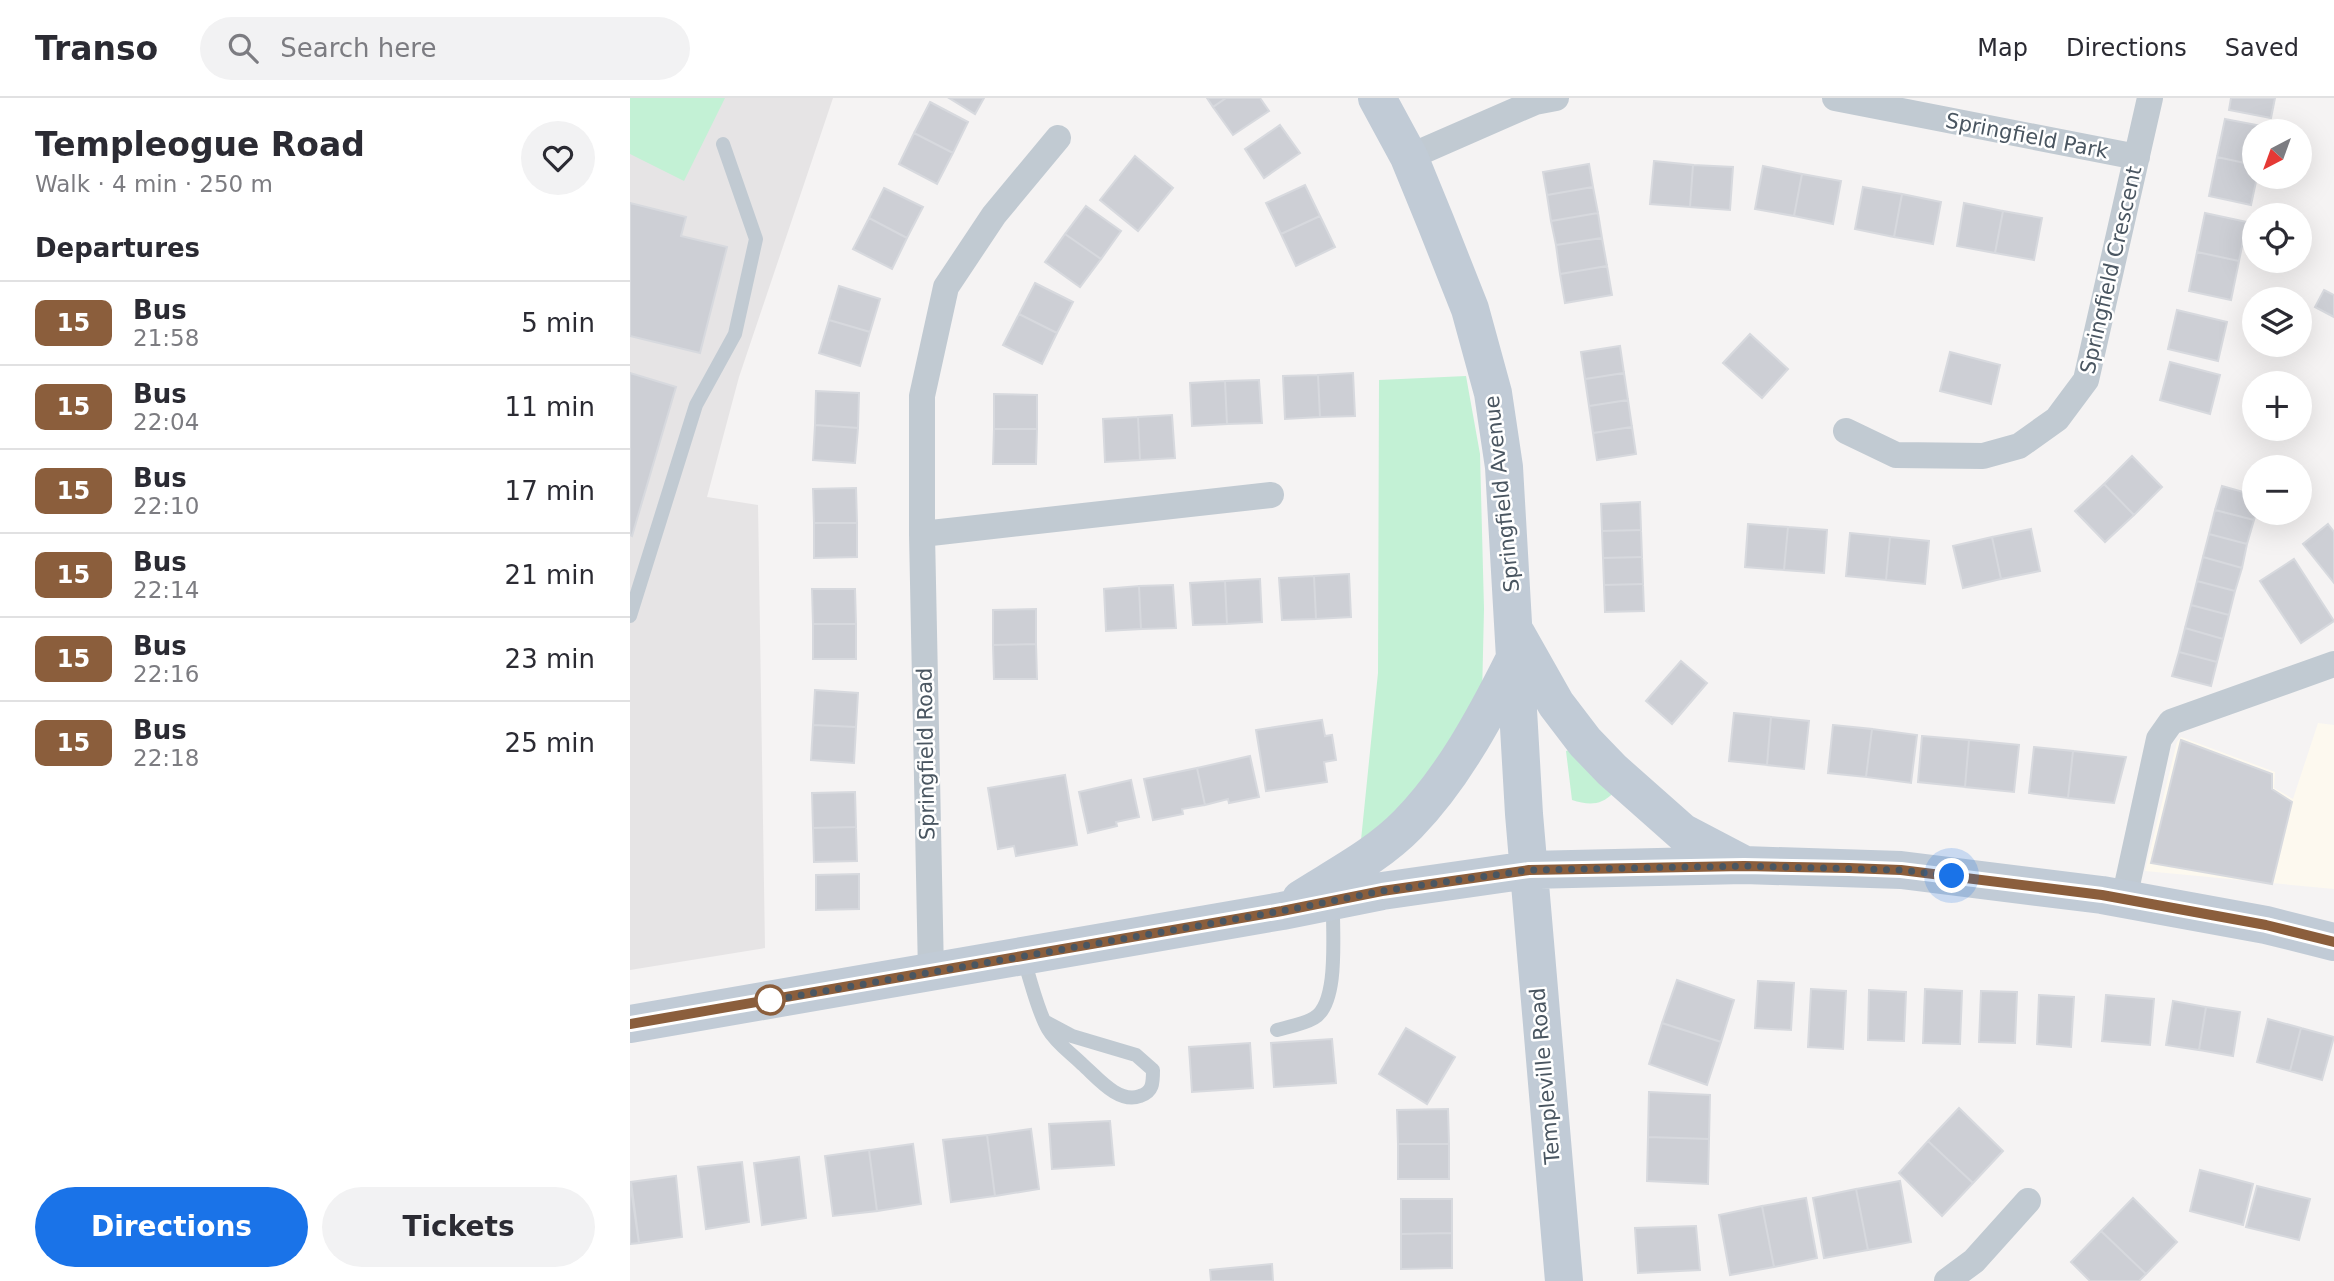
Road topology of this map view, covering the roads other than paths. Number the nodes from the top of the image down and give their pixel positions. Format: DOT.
graph roads {
  1 [pos="1377,98"];
  2 [pos="1556,98"];
  3 [pos="1835,98"];
  4 [pos="2151,98"];
  5 [pos="1058,138"];
  6 [pos="723,144"];
  7 [pos="1409,157"];
  8 [pos="2137,157"];
  9 [pos="1846,431"];
  10 [pos="1271,495"];
  11 [pos="922,534"];
  12 [pos="630,616"];
  13 [pos="1514,644"];
  14 [pos="2334,664"];
  15 [pos="1744,866"];
  16 [pos="1529,870"];
  17 [pos="2124,899"];
  18 [pos="1334,901"];
  19 [pos="1282,911"];
  20 [pos="2334,942"];
  21 [pos="1022,957"];
  22 [pos="931,973"];
  23 [pos="1044,1021"];
  24 [pos="630,1024"];
  25 [pos="1277,1030"];
  26 [pos="2028,1202"];
  27 [pos="1564,1281"];
  28 [pos="1947,1281"];
  1 -- 7 [label="main road, Springfield Avenue"];
  2 -- 7 [label="street"];
  3 -- 8 [label="street, Springfield Park"];
  4 -- 8 [label="street, Springfield Crescent"];
  5 -- 11 [label="street, Springfield Road"];
  6 -- 12 [label="lane"];
  7 -- 13 [label="main road, Springfield Avenue"];
  8 -- 9 [label="street, Springfield Crescent"];
  10 -- 11 [label="street"];
  11 -- 22 [label="street, Springfield Road"];
  13 -- 15 [label="main road"];
  13 -- 16 [label="main road, Springfield Avenue"];
  13 -- 19 [label="main road"];
  14 -- 17 [label="street"];
  15 -- 16 [label="main road"];
  15 -- 17 [label="main road"];
  16 -- 18 [label="main road"];
  16 -- 27 [label="main road, Templeville Road"];
  17 -- 20 [label="main road"];
  18 -- 19 [label="main road"];
  18 -- 25 [label="lane"];
  19 -- 21 [label="main road"];
  21 -- 22 [label="main road"];
  21 -- 23 [label="lane"];
  22 -- 24 [label="main road"];
  23 -- 23 [label="lane"];
  26 -- 28 [label="street"];
}
